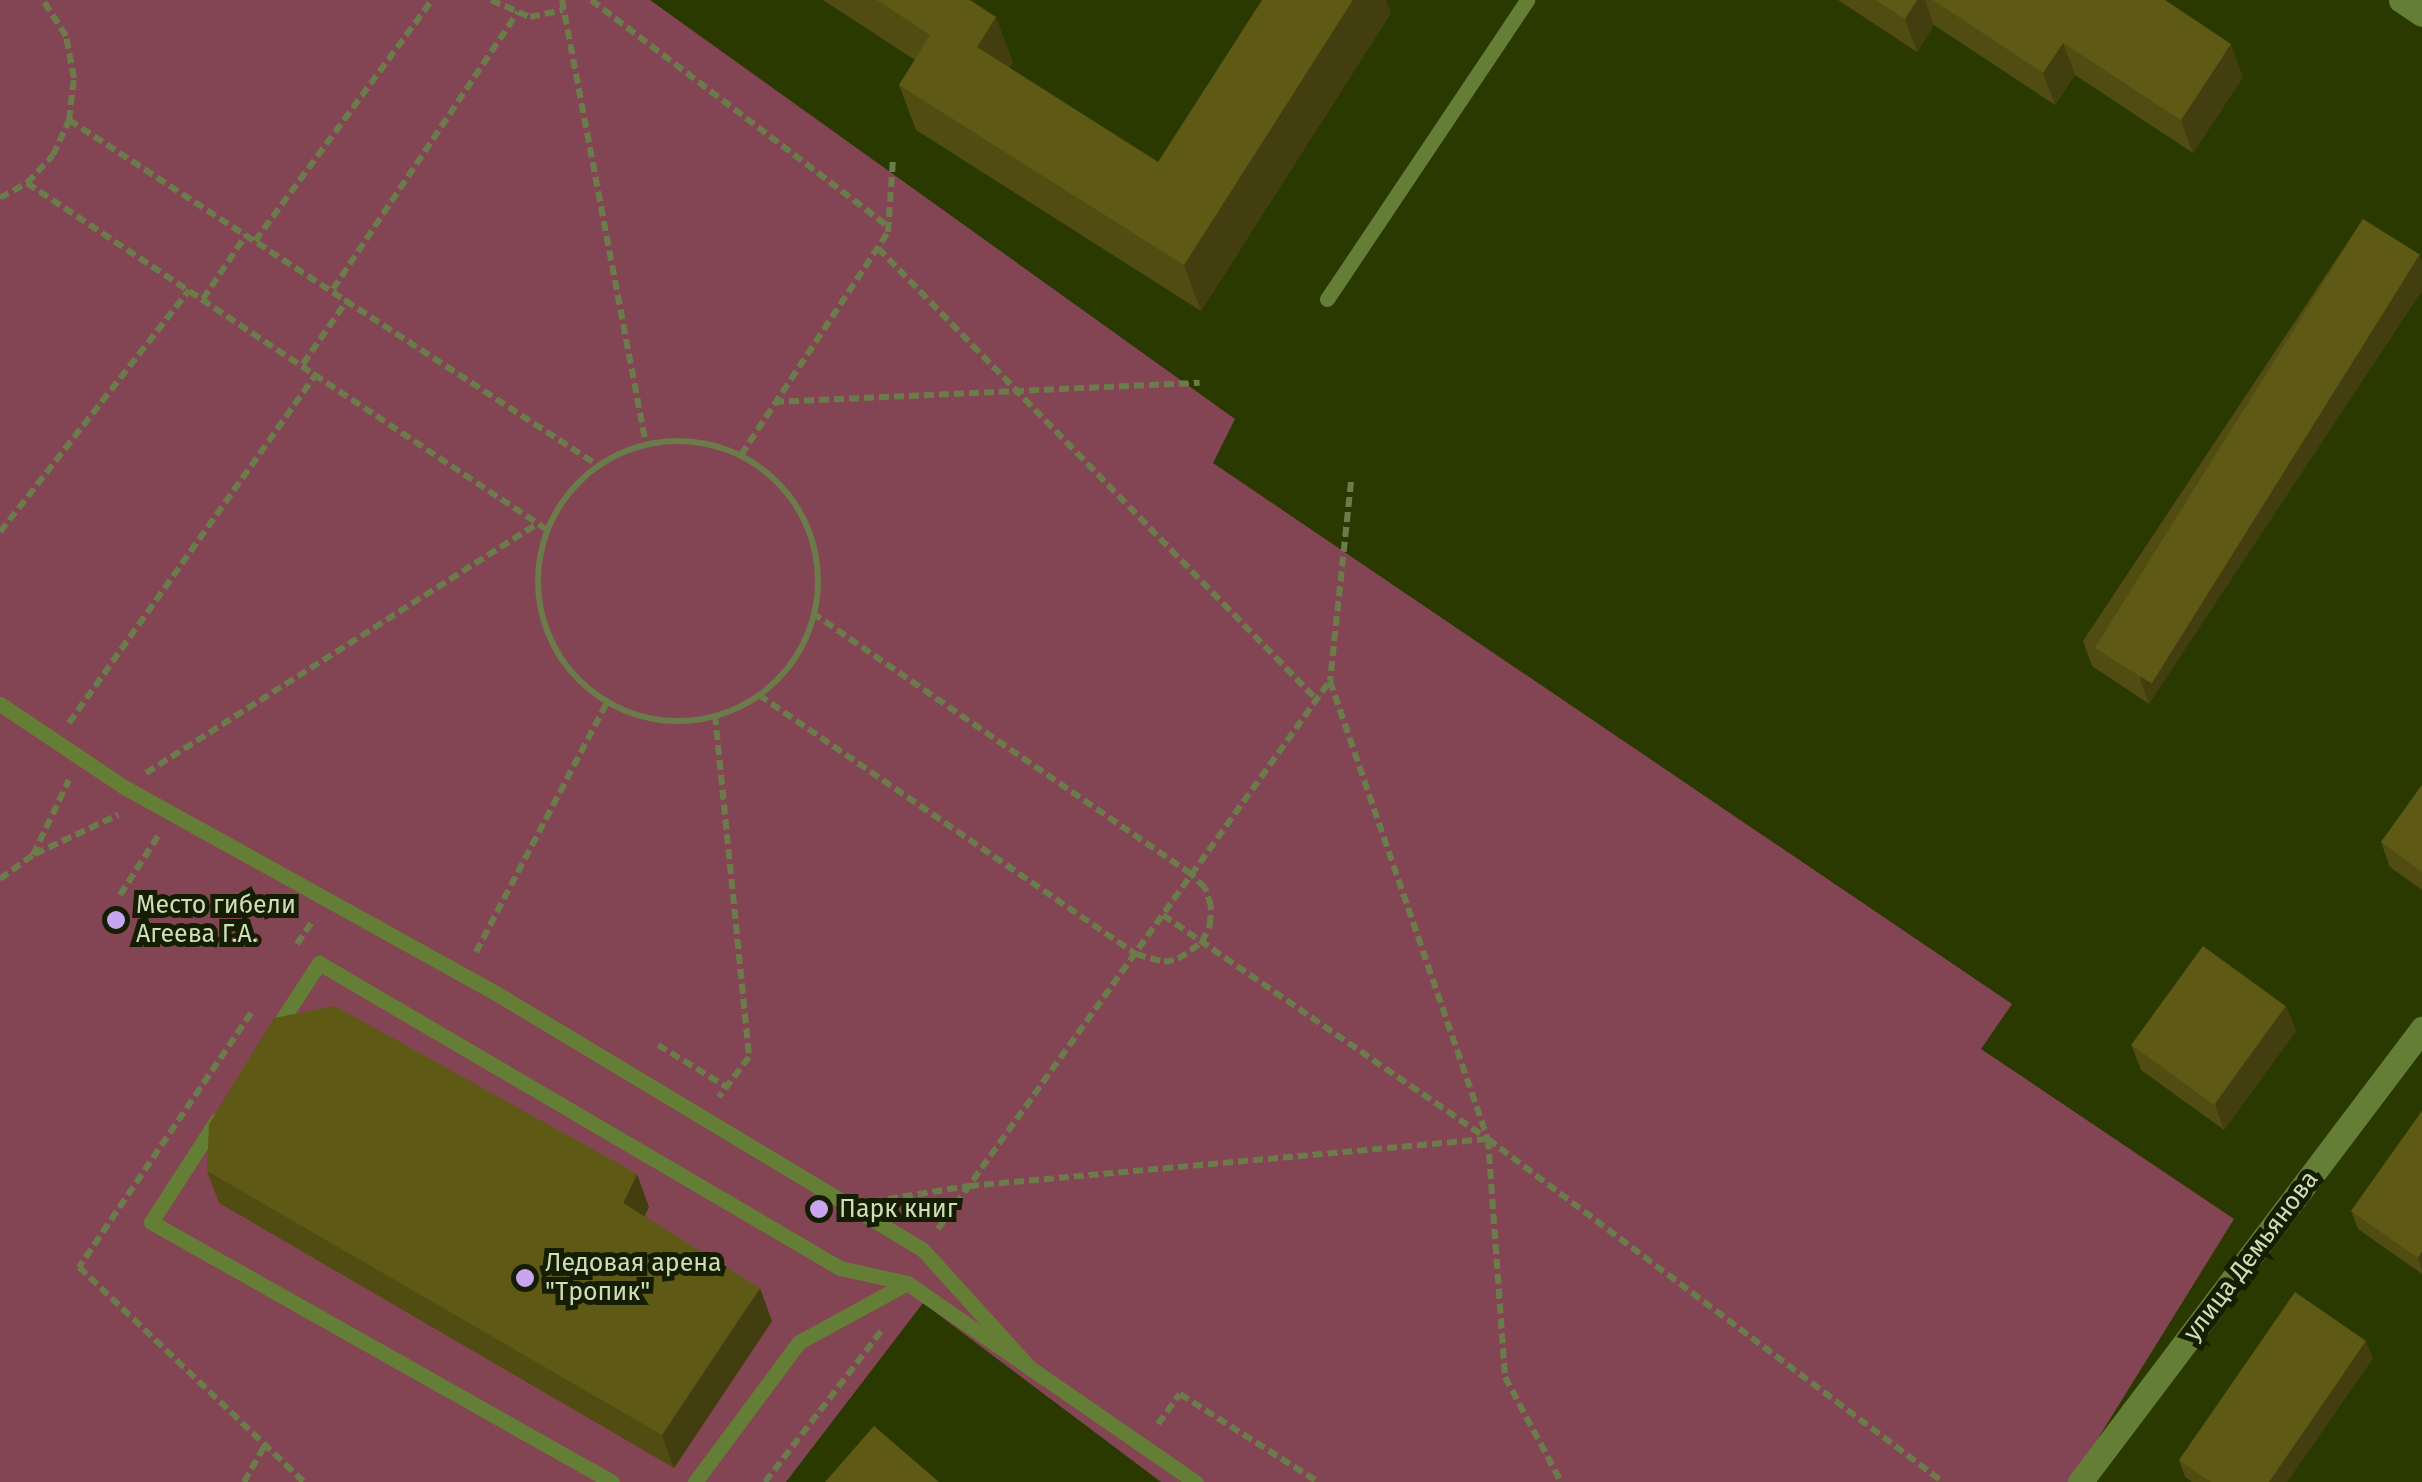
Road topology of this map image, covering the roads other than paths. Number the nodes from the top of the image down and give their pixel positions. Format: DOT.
graph roads {
  1 [pos="1527,0"];
  2 [pos="2401,0"];
  3 [pos="2422,14"];
  4 [pos="1327,298"];
  5 [pos="0,704"];
  6 [pos="2422,1029"];
  7 [pos="266,1044"];
  8 [pos="224,1108"];
  9 [pos="911,1286"];
  10 [pos="1029,1367"];
  11 [pos="612,1482"];
  12 [pos="696,1482"];
  13 [pos="1196,1482"];
  14 [pos="2080,1482"];
  1 -- 4 [label="lane"];
  2 -- 3 [label="street"];
  5 -- 10 [label="lane"];
  6 -- 14 [label="street, улица Демьянова"];
  7 -- 9 [label="lane"];
  8 -- 11 [label="lane"];
  9 -- 10 [label="lane"];
  9 -- 12 [label="lane"];
  10 -- 13 [label="lane"];
}
